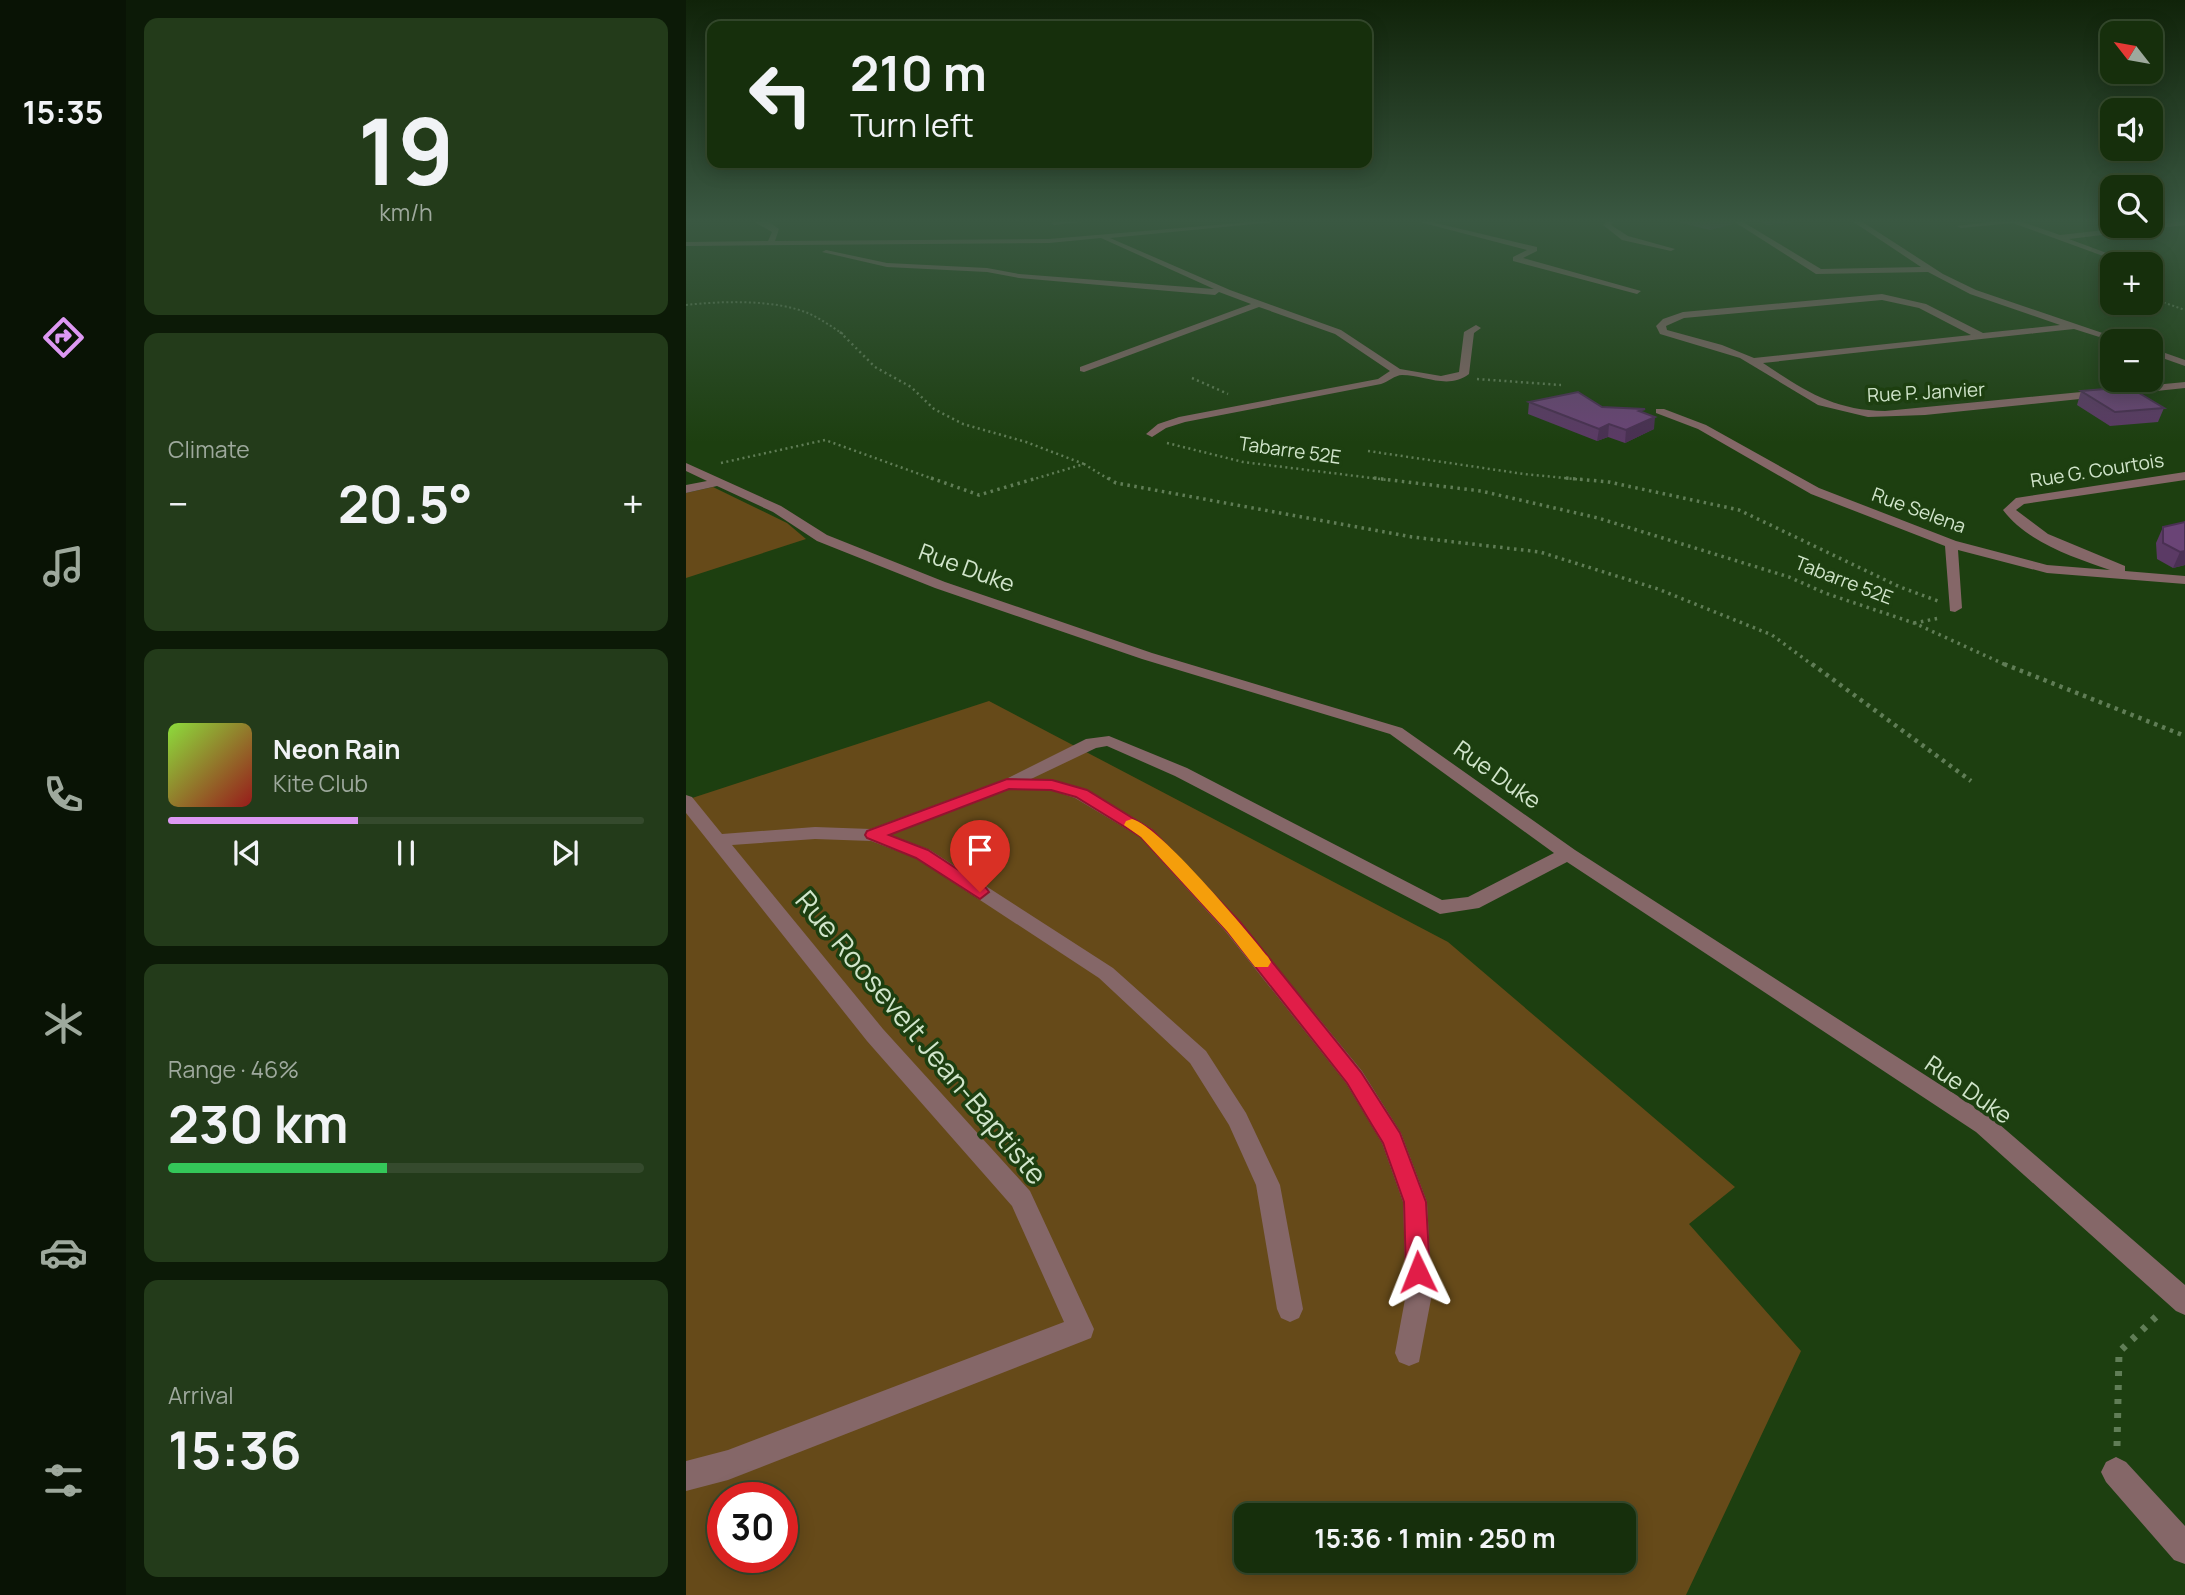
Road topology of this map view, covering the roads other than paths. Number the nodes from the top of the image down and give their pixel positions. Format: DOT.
graph roads {
  1 [pos="1231,293"];
  2 [pos="1977,293"];
  3 [pos="1258,304"];
  4 [pos="2076,326"];
  5 [pos="1476,328"];
  6 [pos="2100,334"];
  7 [pos="1984,338"];
  8 [pos="2163,355"];
  9 [pos="1754,361"];
  10 [pos="2185,363"];
  11 [pos="1084,369"];
  12 [pos="1397,371"];
  13 [pos="2185,384"];
  14 [pos="1660,411"];
  15 [pos="1152,434"];
  16 [pos="689,468"];
  17 [pos="2185,477"];
  18 [pos="719,482"];
  19 [pos="686,489"];
  20 [pos="1951,544"];
  21 [pos="2150,579"];
  22 [pos="2185,580"];
  23 [pos="1955,608"];
  24 [pos="1007,784"];
  25 [pos="686,801"];
  26 [pos="873,835"];
  27 [pos="718,840"];
  28 [pos="1568,854"];
  29 [pos="2181,1300"];
  30 [pos="1290,1309"];
  31 [pos="1409,1353"];
  32 [pos="2116,1472"];
  33 [pos="686,1476"];
  34 [pos="2185,1549"];
  1 -- 3 [label="street"];
  2 -- 4 [label="street"];
  3 -- 11 [label="street"];
  3 -- 12 [label="street"];
  4 -- 6 [label="street"];
  4 -- 7 [label="street"];
  5 -- 12 [label="street"];
  7 -- 9 [label="street"];
  7 -- 9 [label="street"];
  8 -- 10 [label="street"];
  9 -- 13 [label="street, Rue P. Janvier"];
  12 -- 15 [label="street, Tabarre 52E"];
  14 -- 20 [label="street, Rue Selena"];
  16 -- 18 [label="street, Rue Duke"];
  17 -- 21 [label="street, Rue G. Courtois"];
  18 -- 19 [label="street"];
  18 -- 28 [label="street, Rue Duke"];
  20 -- 21 [label="street, Rue Selena"];
  20 -- 23 [label="street"];
  21 -- 22 [label="street, Rue Selena"];
  24 -- 26 [label="street"];
  24 -- 28 [label="street"];
  24 -- 31 [label="street"];
  25 -- 27 [label="street, Rue Roosevelt Jean-Baptiste"];
  26 -- 27 [label="street"];
  26 -- 30 [label="street"];
  27 -- 33 [label="street, Rue Roosevelt Jean-Baptiste"];
  28 -- 29 [label="street, Rue Duke"];
  32 -- 34 [label="street"];
}
